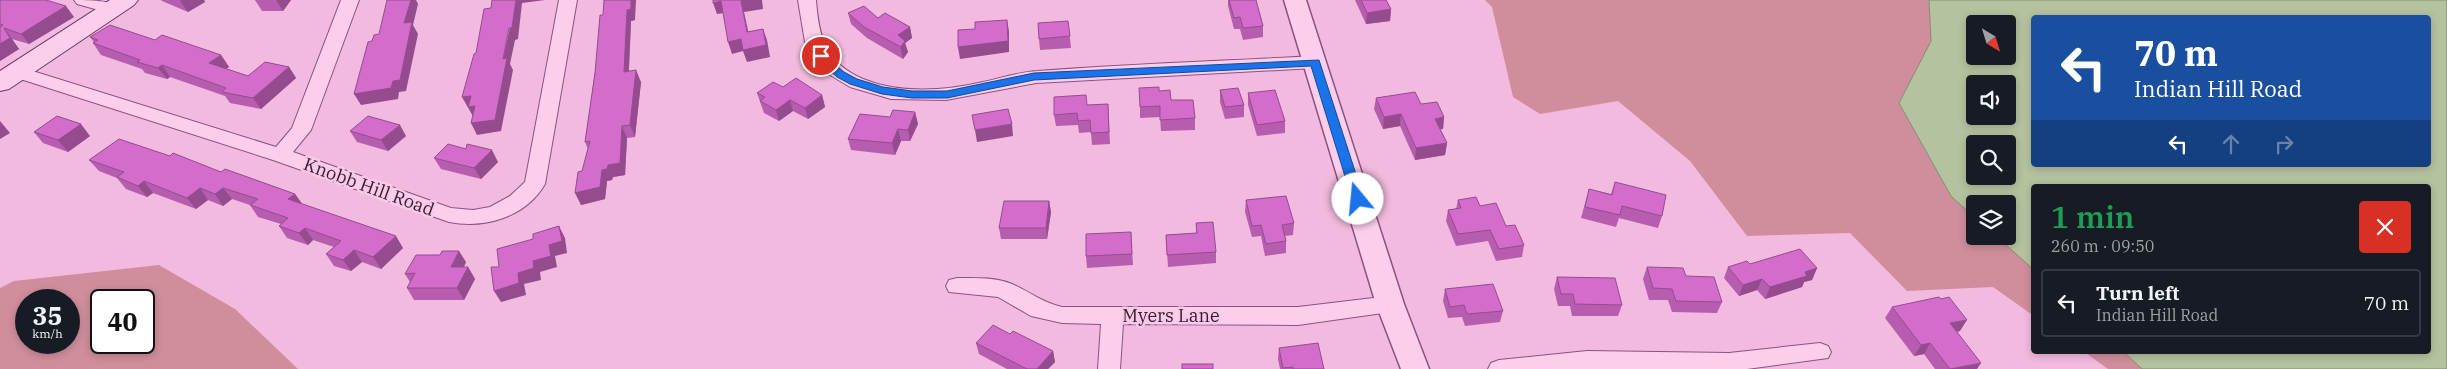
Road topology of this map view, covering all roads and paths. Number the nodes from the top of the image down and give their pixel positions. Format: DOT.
graph roads {
  1 [pos="83,0"];
  2 [pos="350,0"];
  3 [pos="568,0"];
  4 [pos="807,0"];
  5 [pos="1295,0"];
  6 [pos="120,4"];
  7 [pos="1315,62"];
  8 [pos="8,77"];
  9 [pos="280,155"];
  10 [pos="958,286"];
  11 [pos="1390,304"];
  12 [pos="1113,316"];
  13 [pos="1820,352"];
  14 [pos="1109,369"];
  15 [pos="1414,369"];
  16 [pos="1499,369"];
  1 -- 6 [label="street"];
  2 -- 9 [label="street"];
  3 -- 9 [label="street, Knobb Hill Road"];
  4 -- 7 [label="street"];
  5 -- 7 [label="street"];
  6 -- 8 [label="main road"];
  7 -- 11 [label="street"];
  8 -- 9 [label="street, Knobb Hill Road"];
  10 -- 12 [label="street, Myers Lane"];
  11 -- 12 [label="street, Myers Lane"];
  11 -- 15 [label="street"];
  12 -- 14 [label="street"];
  13 -- 16 [label="street"];
}
